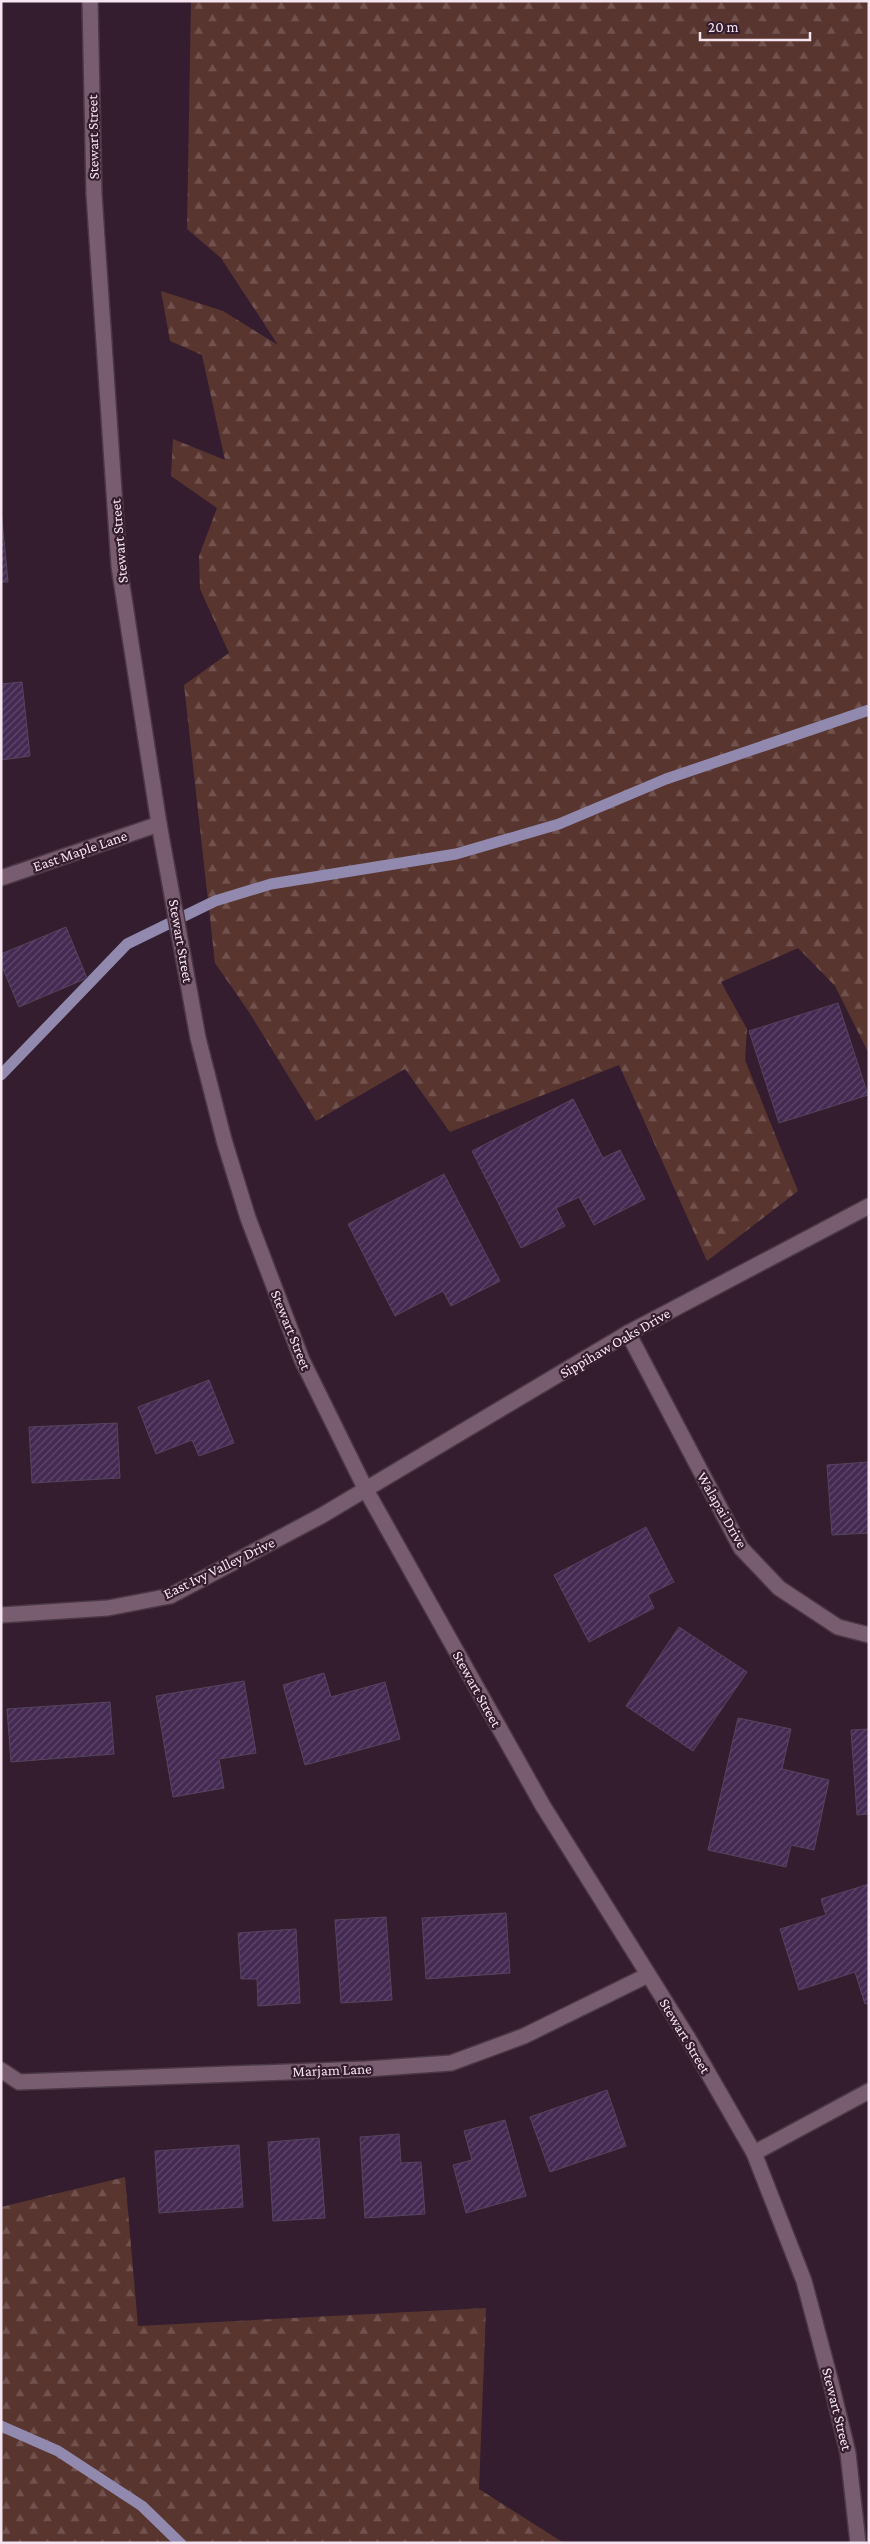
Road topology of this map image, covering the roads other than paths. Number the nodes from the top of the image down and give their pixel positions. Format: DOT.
graph roads {
  1 [pos="90,1"];
  2 [pos="159,824"];
  3 [pos="1,878"];
  4 [pos="869,1206"];
  5 [pos="628,1334"];
  6 [pos="366,1490"];
  7 [pos="1,1616"];
  8 [pos="869,1635"];
  9 [pos="648,1975"];
  10 [pos="1,2070"];
  11 [pos="869,2091"];
  12 [pos="754,2153"];
  13 [pos="858,2543"];
  1 -- 2 [label="street, Stewart Street"];
  2 -- 3 [label="street, East Maple Lane"];
  2 -- 6 [label="street, Stewart Street"];
  4 -- 5 [label="street, Sippihaw Oaks Drive"];
  5 -- 6 [label="street, Sippihaw Oaks Drive"];
  5 -- 8 [label="street, Walapai Drive"];
  6 -- 7 [label="street, East Ivy Valley Drive"];
  6 -- 9 [label="street, Stewart Street"];
  9 -- 10 [label="street, Marjam Lane"];
  9 -- 12 [label="street, Stewart Street"];
  11 -- 12 [label="street"];
  12 -- 13 [label="street, Stewart Street"];
}
